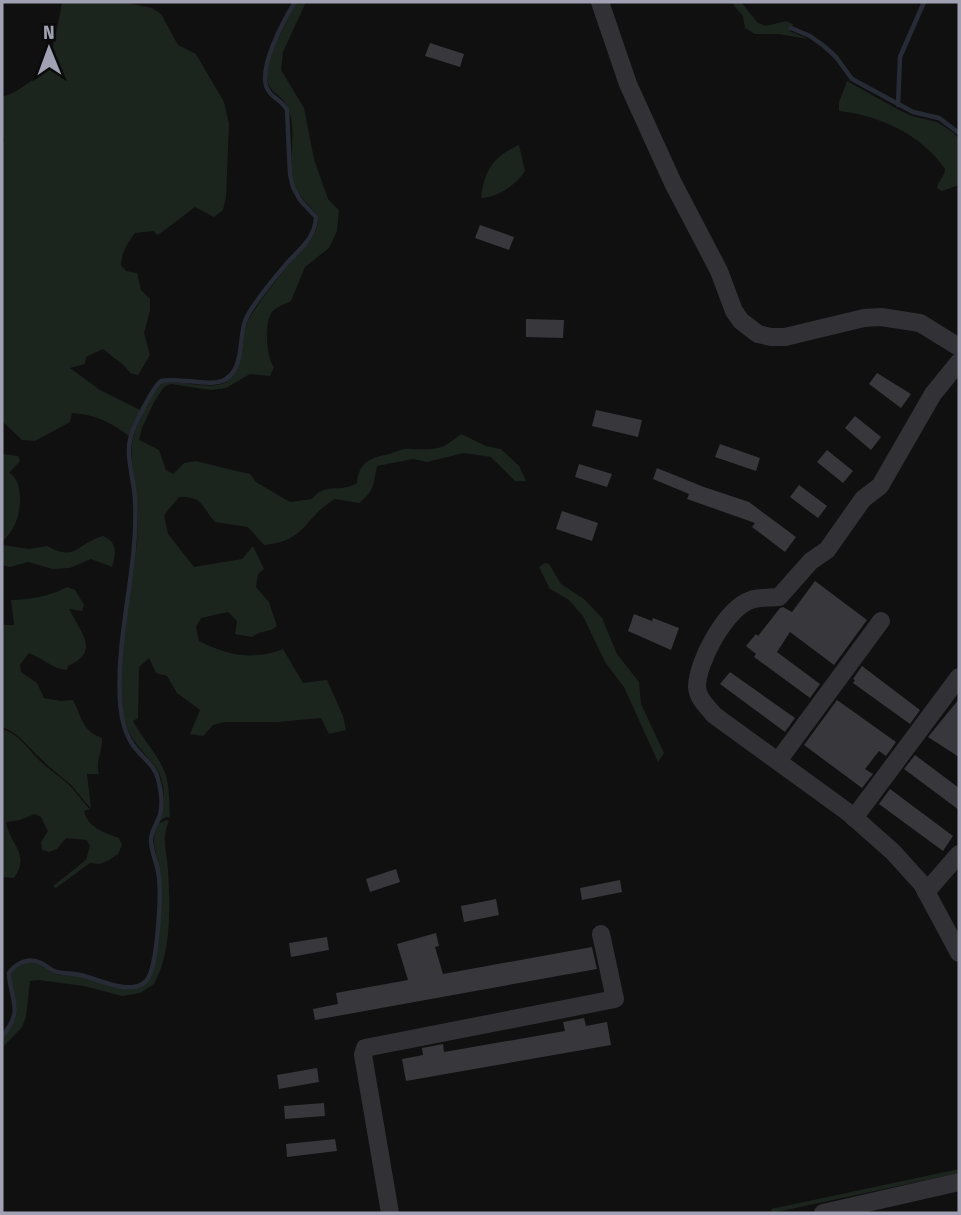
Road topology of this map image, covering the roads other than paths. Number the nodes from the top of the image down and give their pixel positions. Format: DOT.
graph roads {
  1 [pos="600,2"];
  2 [pos="959,346"];
  3 [pos="959,362"];
  4 [pos="881,621"];
  5 [pos="959,677"];
  6 [pos="778,761"];
  7 [pos="854,818"];
  8 [pos="959,854"];
  9 [pos="926,892"];
  10 [pos="601,934"];
  11 [pos="959,953"];
  12 [pos="959,1182"];
  13 [pos="390,1213"];
  14 [pos="823,1213"];
  1 -- 2 [label="street"];
  3 -- 6 [label="street"];
  4 -- 6 [label="street"];
  5 -- 7 [label="street"];
  6 -- 7 [label="street"];
  7 -- 9 [label="street"];
  8 -- 9 [label="street"];
  9 -- 11 [label="street"];
  10 -- 13 [label="street"];
  12 -- 14 [label="street"];
}
